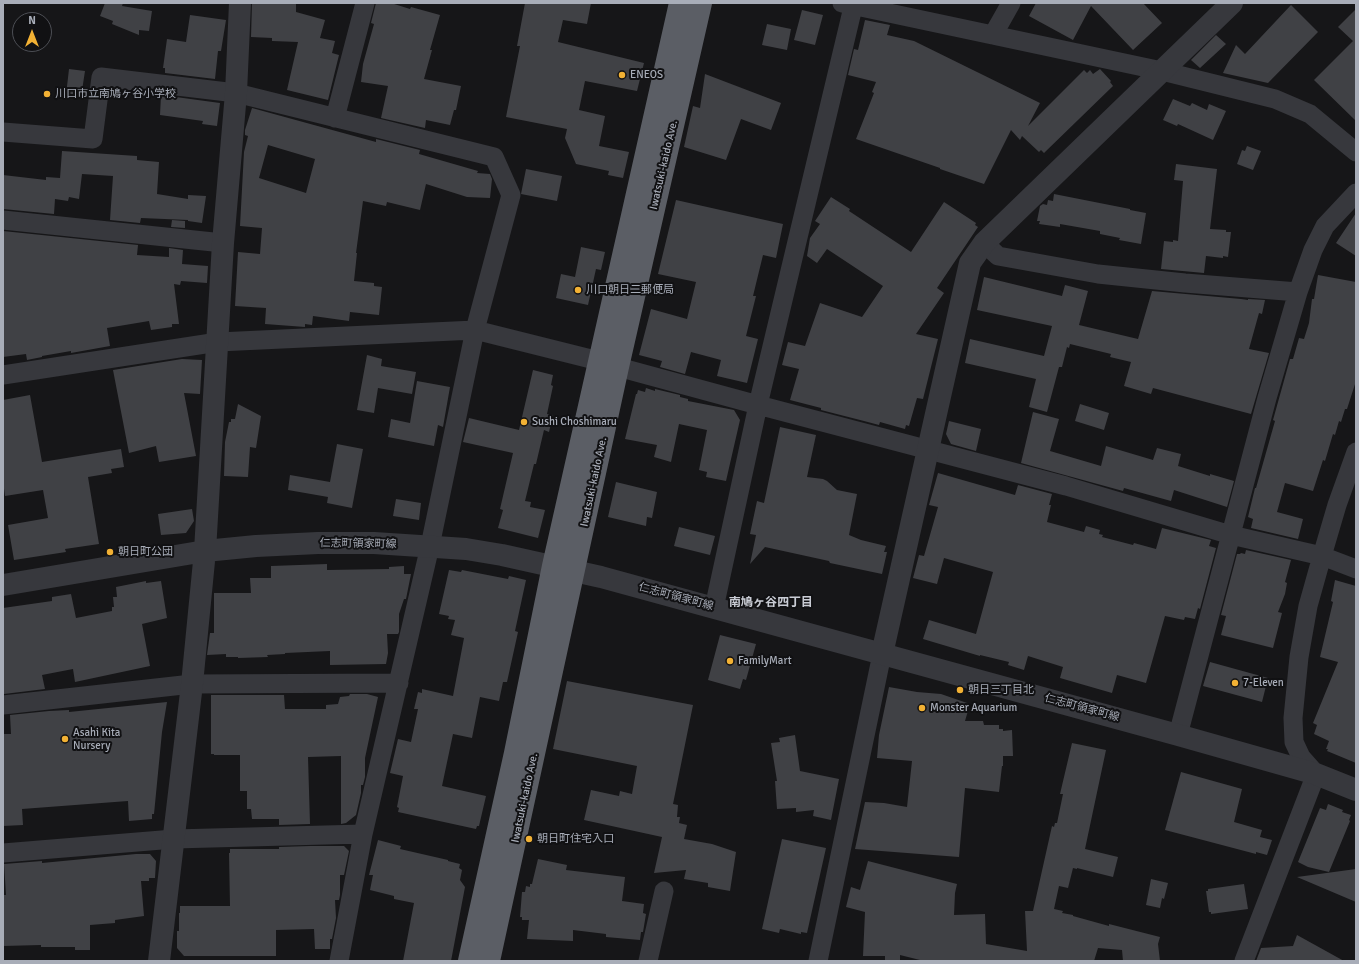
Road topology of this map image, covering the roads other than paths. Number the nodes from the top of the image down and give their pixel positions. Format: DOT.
graph roads {
  1 [pos="240,3"];
  2 [pos="365,3"];
  3 [pos="680,3"];
  4 [pos="701,3"];
  5 [pos="1011,3"];
  6 [pos="1232,3"];
  7 [pos="849,4"];
  8 [pos="993,36"];
  9 [pos="1162,71"];
  10 [pos="236,93"];
  11 [pos="335,118"];
  12 [pos="3,132"];
  13 [pos="1356,152"];
  14 [pos="1356,193"];
  15 [pos="3,220"];
  16 [pos="223,243"];
  17 [pos="984,243"];
  18 [pos="1298,292"];
  19 [pos="475,330"];
  20 [pos="218,342"];
  21 [pos="609,364"];
  22 [pos="3,375"];
  23 [pos="758,405"];
  24 [pos="928,451"];
  25 [pos="1356,452"];
  26 [pos="1231,535"];
  27 [pos="430,546"];
  28 [pos="205,551"];
  29 [pos="1322,556"];
  30 [pos="553,566"];
  31 [pos="1356,569"];
  32 [pos="574,571"];
  33 [pos="3,585"];
  34 [pos="714,608"];
  35 [pos="882,654"];
  36 [pos="399,683"];
  37 [pos="192,684"];
  38 [pos="3,704"];
  39 [pos="1178,735"];
  40 [pos="1316,774"];
  41 [pos="1356,790"];
  42 [pos="363,834"];
  43 [pos="174,839"];
  44 [pos="3,853"];
  45 [pos="664,891"];
  46 [pos="159,961"];
  47 [pos="339,961"];
  48 [pos="469,961"];
  49 [pos="489,961"];
  50 [pos="648,961"];
  51 [pos="818,961"];
  52 [pos="1244,961"];
  1 -- 10 [label="street"];
  2 -- 11 [label="street"];
  3 -- 21 [label="highway, Iwatsuki-kaido Ave."];
  4 -- 21 [label="highway, Iwatsuki-kaido Ave."];
  5 -- 8 [label="street"];
  6 -- 9 [label="street"];
  7 -- 8 [label="street"];
  7 -- 23 [label="street"];
  8 -- 9 [label="street"];
  9 -- 13 [label="street"];
  9 -- 17 [label="street"];
  10 -- 11 [label="street"];
  10 -- 12 [label="street"];
  10 -- 16 [label="street"];
  11 -- 19 [label="street"];
  14 -- 18 [label="street"];
  15 -- 16 [label="street"];
  16 -- 20 [label="street"];
  17 -- 18 [label="street"];
  17 -- 24 [label="street"];
  18 -- 26 [label="street"];
  19 -- 20 [label="street"];
  19 -- 21 [label="street"];
  19 -- 27 [label="street"];
  20 -- 22 [label="street"];
  20 -- 28 [label="street"];
  21 -- 23 [label="street"];
  21 -- 30 [label="highway, Iwatsuki-kaido Ave."];
  21 -- 32 [label="highway, Iwatsuki-kaido Ave."];
  23 -- 24 [label="street"];
  23 -- 34 [label="street"];
  24 -- 26 [label="street"];
  24 -- 35 [label="street"];
  25 -- 29 [label="street"];
  26 -- 29 [label="street"];
  26 -- 39 [label="street"];
  27 -- 28 [label="street, 仁志町領家町線"];
  27 -- 30 [label="street, 仁志町領家町線"];
  27 -- 36 [label="street"];
  28 -- 33 [label="street, 仁志町領家町線"];
  28 -- 37 [label="street"];
  29 -- 31 [label="street"];
  29 -- 40 [label="street"];
  30 -- 32 [label="street, 仁志町領家町線"];
  30 -- 48 [label="highway, Iwatsuki-kaido Ave."];
  32 -- 34 [label="street, 仁志町領家町線"];
  32 -- 49 [label="highway, Iwatsuki-kaido Ave."];
  34 -- 35 [label="street, 仁志町領家町線"];
  35 -- 39 [label="street, 仁志町領家町線"];
  35 -- 51 [label="street"];
  36 -- 37 [label="street"];
  36 -- 42 [label="street"];
  37 -- 38 [label="street"];
  37 -- 43 [label="street"];
  39 -- 40 [label="street, 仁志町領家町線"];
  40 -- 41 [label="street, 仁志町領家町線"];
  40 -- 52 [label="street"];
  42 -- 43 [label="street"];
  42 -- 47 [label="street"];
  43 -- 44 [label="street"];
  43 -- 46 [label="street"];
  45 -- 50 [label="street"];
}
